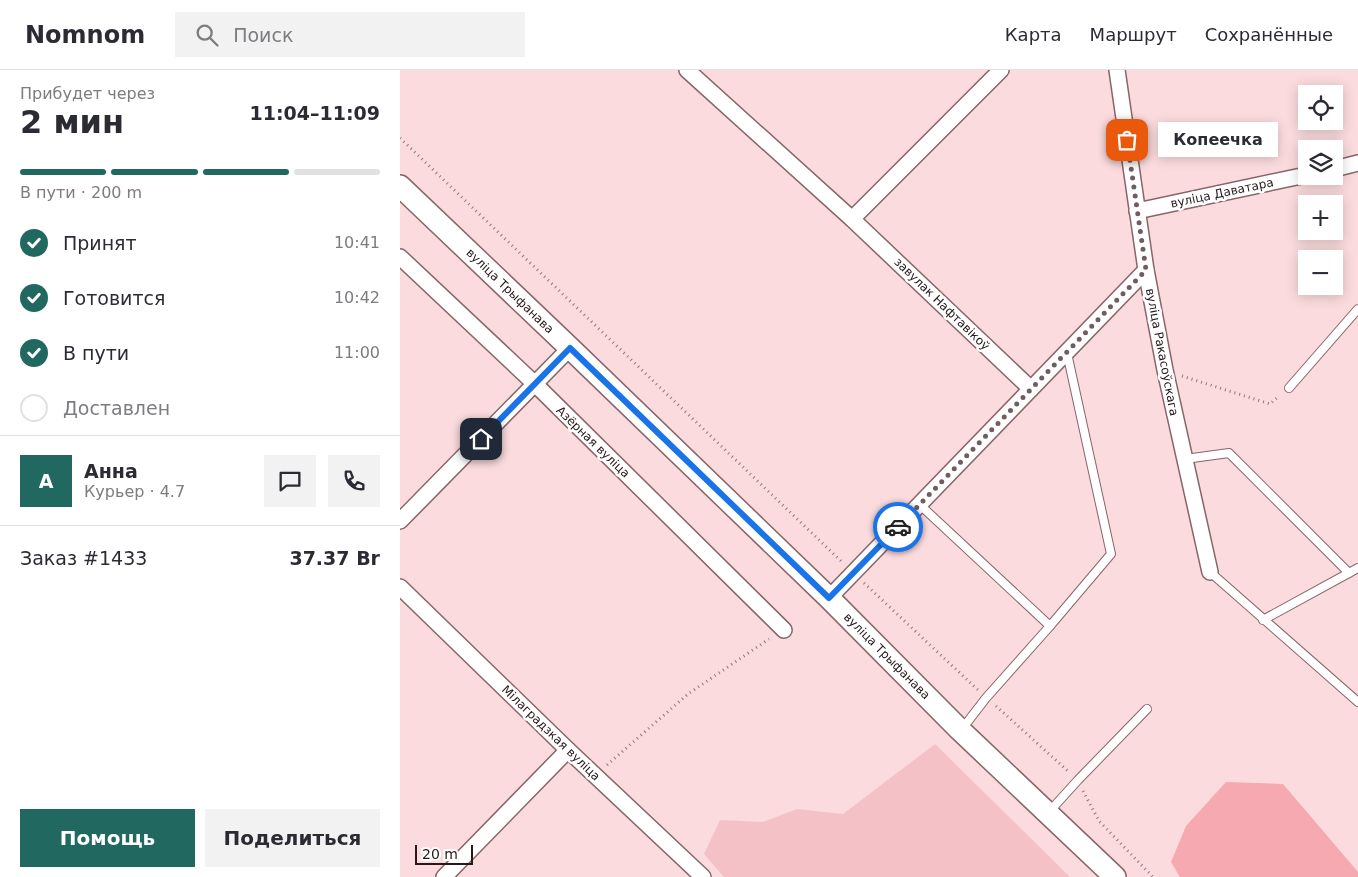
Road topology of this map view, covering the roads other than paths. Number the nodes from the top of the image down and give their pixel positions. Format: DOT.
graph roads {
  1 [pos="687,70"];
  2 [pos="1001,70"];
  3 [pos="1116,70"];
  4 [pos="1358,164"];
  5 [pos="1343,167"];
  6 [pos="1298,176"];
  7 [pos="400,186"];
  8 [pos="1137,211"];
  9 [pos="852,219"];
  10 [pos="400,257"];
  11 [pos="1146,270"];
  12 [pos="1358,309"];
  13 [pos="570,348"];
  14 [pos="1067,353"];
  15 [pos="535,384"];
  16 [pos="1289,388"];
  17 [pos="1031,389"];
  18 [pos="1185,459"];
  19 [pos="919,504"];
  20 [pos="400,520"];
  21 [pos="1358,568"];
  22 [pos="1210,572"];
  23 [pos="1349,573"];
  24 [pos="400,588"];
  25 [pos="829,598"];
  26 [pos="1263,620"];
  27 [pos="1050,626"];
  28 [pos="784,630"];
  29 [pos="1358,702"];
  30 [pos="1147,709"];
  31 [pos="960,730"];
  32 [pos="568,750"];
  33 [pos="1048,813"];
  34 [pos="444,877"];
  35 [pos="703,877"];
  36 [pos="1115,877"];
  1 -- 9 [label="street, завулак Нафтавікоў"];
  2 -- 9 [label="street"];
  3 -- 8 [label="street, вуліца Ракасоўскага"];
  4 -- 5 [label="street"];
  6 -- 8 [label="street, вуліца Даватара"];
  7 -- 13 [label="street, вуліца Трыфанава"];
  8 -- 11 [label="street, вуліца Ракасоўскага"];
  9 -- 17 [label="street, завулак Нафтавікоў"];
  10 -- 15 [label="street, Азёрная вуліца"];
  11 -- 14 [label="street"];
  11 -- 18 [label="street, вуліца Ракасоўскага"];
  12 -- 16 [label="lane"];
  13 -- 15 [label="street"];
  13 -- 25 [label="street, вуліца Трыфанава"];
  14 -- 17 [label="street"];
  14 -- 27 [label="lane"];
  15 -- 20 [label="street"];
  15 -- 28 [label="street, Азёрная вуліца"];
  17 -- 19 [label="street"];
  18 -- 22 [label="street, вуліца Ракасоўскага"];
  18 -- 23 [label="lane"];
  19 -- 25 [label="street"];
  19 -- 27 [label="lane"];
  21 -- 23 [label="lane"];
  22 -- 26 [label="lane"];
  23 -- 26 [label="lane"];
  24 -- 32 [label="street, Мілаградзкая вуліца"];
  25 -- 31 [label="street, вуліца Трыфанава"];
  26 -- 29 [label="lane"];
  27 -- 31 [label="lane"];
  30 -- 33 [label="lane"];
  31 -- 33 [label="street, вуліца Трыфанава"];
  32 -- 34 [label="street"];
  32 -- 35 [label="street, Мілаградзкая вуліца"];
  33 -- 36 [label="street, вуліца Трыфанава"];
}
